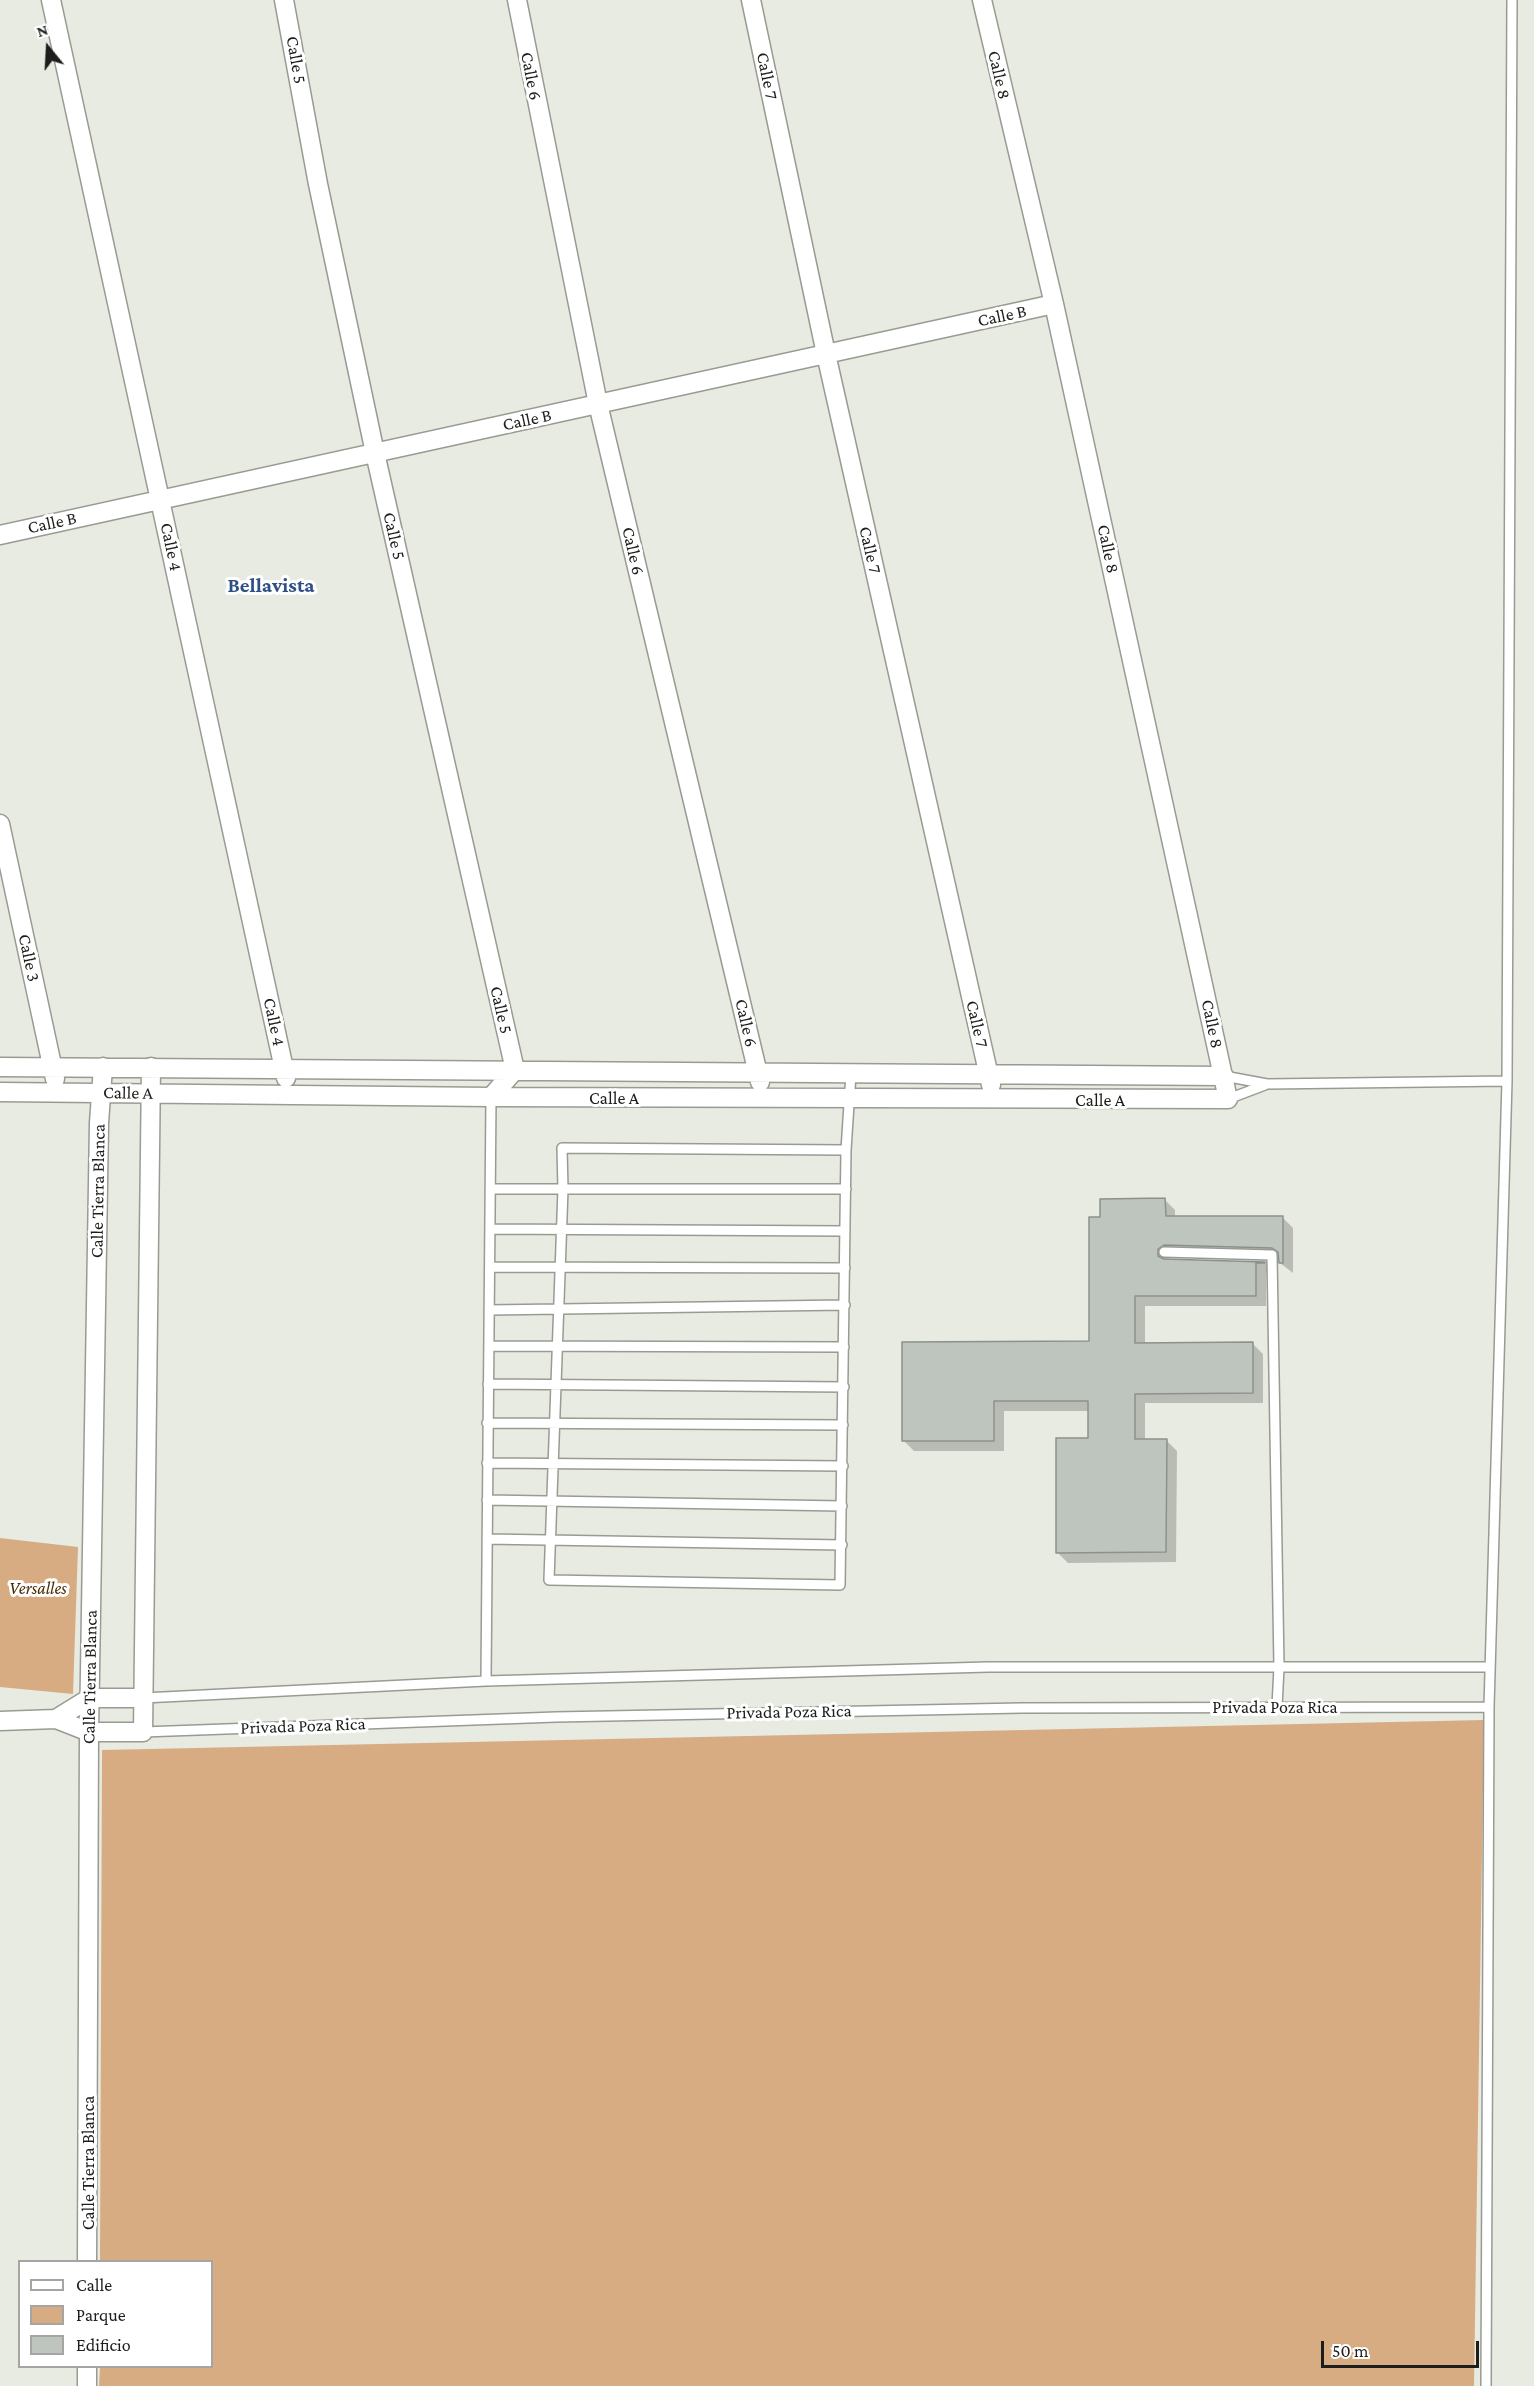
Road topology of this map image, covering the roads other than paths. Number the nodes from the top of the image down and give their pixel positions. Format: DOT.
graph roads {
  1 [pos="51,0"];
  2 [pos="284,0"];
  3 [pos="517,0"];
  4 [pos="751,0"];
  5 [pos="981,0"];
  6 [pos="1512,0"];
  7 [pos="1054,304"];
  8 [pos="826,354"];
  9 [pos="598,404"];
  10 [pos="375,453"];
  11 [pos="160,500"];
  12 [pos="0,535"];
  13 [pos="0,824"];
  14 [pos="0,1067"];
  15 [pos="53,1067"];
  16 [pos="103,1067"];
  17 [pos="151,1067"];
  18 [pos="284,1069"];
  19 [pos="515,1070"];
  20 [pos="758,1073"];
  21 [pos="851,1074"];
  22 [pos="989,1076"];
  23 [pos="1224,1076"];
  24 [pos="1507,1081"];
  25 [pos="1267,1084"];
  26 [pos="0,1092"];
  27 [pos="58,1092"];
  28 [pos="100,1092"];
  29 [pos="151,1093"];
  30 [pos="290,1094"];
  31 [pos="491,1097"];
  32 [pos="764,1098"];
  33 [pos="850,1098"];
  34 [pos="1228,1099"];
  35 [pos="994,1100"];
  36 [pos="846,1150"];
  37 [pos="490,1189"];
  38 [pos="563,1189"];
  39 [pos="846,1189"];
  40 [pos="490,1229"];
  41 [pos="561,1230"];
  42 [pos="845,1231"];
  43 [pos="1164,1252"];
  44 [pos="490,1267"];
  45 [pos="560,1267"];
  46 [pos="845,1268"];
  47 [pos="845,1305"];
  48 [pos="558,1309"];
  49 [pos="489,1310"];
  50 [pos="489,1346"];
  51 [pos="557,1346"];
  52 [pos="844,1347"];
  53 [pos="488,1384"];
  54 [pos="555,1386"];
  55 [pos="844,1387"];
  56 [pos="487,1423"];
  57 [pos="555,1424"];
  58 [pos="843,1425"];
  59 [pos="487,1463"];
  60 [pos="554,1465"];
  61 [pos="843,1466"];
  62 [pos="487,1500"];
  63 [pos="551,1502"];
  64 [pos="842,1506"];
  65 [pos="487,1539"];
  66 [pos="551,1541"];
  67 [pos="842,1545"];
  68 [pos="1279,1667"];
  69 [pos="1490,1667"];
  70 [pos="486,1681"];
  71 [pos="90,1698"];
  72 [pos="143,1698"];
  73 [pos="1277,1707"];
  74 [pos="1489,1707"];
  75 [pos="56,1719"];
  76 [pos="0,1721"];
  77 [pos="89,1732"];
  78 [pos="143,1732"];
  79 [pos="87,2260"];
  80 [pos="87,2368"];
  81 [pos="87,2386"];
  82 [pos="1486,2386"];
  1 -- 11 [label="street, Calle 4"];
  2 -- 10 [label="street, Calle 5"];
  3 -- 9 [label="street, Calle 6"];
  4 -- 8 [label="street, Calle 7"];
  5 -- 7 [label="street, Calle 8"];
  6 -- 24 [label="lane"];
  7 -- 8 [label="street, Calle B"];
  7 -- 23 [label="street, Calle 8"];
  8 -- 9 [label="street, Calle B"];
  8 -- 22 [label="street, Calle 7"];
  9 -- 10 [label="street, Calle B"];
  9 -- 20 [label="street, Calle 6"];
  10 -- 11 [label="street, Calle B"];
  10 -- 19 [label="street, Calle 5"];
  11 -- 12 [label="street, Calle B"];
  11 -- 18 [label="street, Calle 4"];
  13 -- 15 [label="street, Calle 3"];
  14 -- 15 [label="street, Calle A"];
  15 -- 16 [label="street, Calle A"];
  15 -- 27 [label="street, Calle 3"];
  16 -- 17 [label="street, Calle A"];
  16 -- 28 [label="street, Calle Tierra Blanca"];
  17 -- 18 [label="street, Calle A"];
  17 -- 29 [label="street"];
  18 -- 19 [label="street, Calle A"];
  18 -- 30 [label="street, Calle 4"];
  19 -- 20 [label="street, Calle A"];
  19 -- 31 [label="street"];
  20 -- 21 [label="street, Calle A"];
  20 -- 32 [label="street, Calle 6"];
  21 -- 22 [label="street, Calle A"];
  21 -- 33 [label="lane"];
  22 -- 23 [label="street, Calle A"];
  22 -- 35 [label="street, Calle 7"];
  23 -- 25 [label="lane"];
  23 -- 34 [label="street, Calle 8"];
  24 -- 25 [label="lane"];
  24 -- 69 [label="lane"];
  25 -- 34 [label="lane"];
  26 -- 27 [label="street, Calle A"];
  27 -- 28 [label="street, Calle A"];
  28 -- 29 [label="street, Calle A"];
  28 -- 71 [label="street, Calle Tierra Blanca"];
  29 -- 30 [label="street, Calle A"];
  29 -- 72 [label="street"];
  30 -- 31 [label="street, Calle A"];
  31 -- 32 [label="street, Calle A"];
  31 -- 37 [label="lane"];
  32 -- 33 [label="street, Calle A"];
  33 -- 35 [label="street, Calle A"];
  33 -- 36 [label="lane"];
  34 -- 35 [label="street, Calle A"];
  36 -- 38 [label="lane"];
  36 -- 39 [label="lane"];
  37 -- 38 [label="lane"];
  37 -- 40 [label="lane"];
  38 -- 39 [label="lane"];
  38 -- 41 [label="lane"];
  39 -- 42 [label="lane"];
  40 -- 41 [label="lane"];
  40 -- 44 [label="lane"];
  41 -- 42 [label="lane"];
  41 -- 45 [label="lane"];
  42 -- 46 [label="lane"];
  43 -- 68 [label="lane"];
  44 -- 45 [label="lane"];
  44 -- 49 [label="lane"];
  45 -- 46 [label="lane"];
  45 -- 48 [label="lane"];
  46 -- 47 [label="lane"];
  47 -- 48 [label="lane"];
  47 -- 52 [label="lane"];
  48 -- 49 [label="lane"];
  48 -- 51 [label="lane"];
  49 -- 50 [label="lane"];
  50 -- 51 [label="lane"];
  50 -- 53 [label="lane"];
  51 -- 52 [label="lane"];
  51 -- 54 [label="lane"];
  52 -- 55 [label="lane"];
  53 -- 54 [label="lane"];
  53 -- 56 [label="lane"];
  54 -- 55 [label="lane"];
  54 -- 57 [label="lane"];
  55 -- 58 [label="lane"];
  56 -- 57 [label="lane"];
  56 -- 59 [label="lane"];
  57 -- 58 [label="lane"];
  57 -- 60 [label="lane"];
  58 -- 61 [label="lane"];
  59 -- 60 [label="lane"];
  59 -- 62 [label="lane"];
  60 -- 61 [label="lane"];
  60 -- 63 [label="lane"];
  61 -- 64 [label="lane"];
  62 -- 63 [label="lane"];
  62 -- 65 [label="lane"];
  63 -- 64 [label="lane"];
  63 -- 66 [label="lane"];
  64 -- 67 [label="lane"];
  65 -- 66 [label="lane"];
  65 -- 70 [label="lane"];
  66 -- 67 [label="lane"];
  66 -- 67 [label="lane"];
  68 -- 69 [label="lane"];
  68 -- 70 [label="lane"];
  68 -- 73 [label="lane"];
  69 -- 74 [label="lane"];
  70 -- 72 [label="lane"];
  71 -- 72 [label="street"];
  71 -- 75 [label="street"];
  71 -- 77 [label="street, Calle Tierra Blanca"];
  72 -- 78 [label="street"];
  73 -- 74 [label="lane, Privada Poza Rica"];
  73 -- 78 [label="lane, Privada Poza Rica"];
  74 -- 82 [label="lane"];
  75 -- 76 [label="street"];
  75 -- 77 [label="street"];
  77 -- 78 [label="street, Privada Poza Rica"];
  77 -- 79 [label="street, Calle Tierra Blanca"];
  80 -- 81 [label="street"];
}
